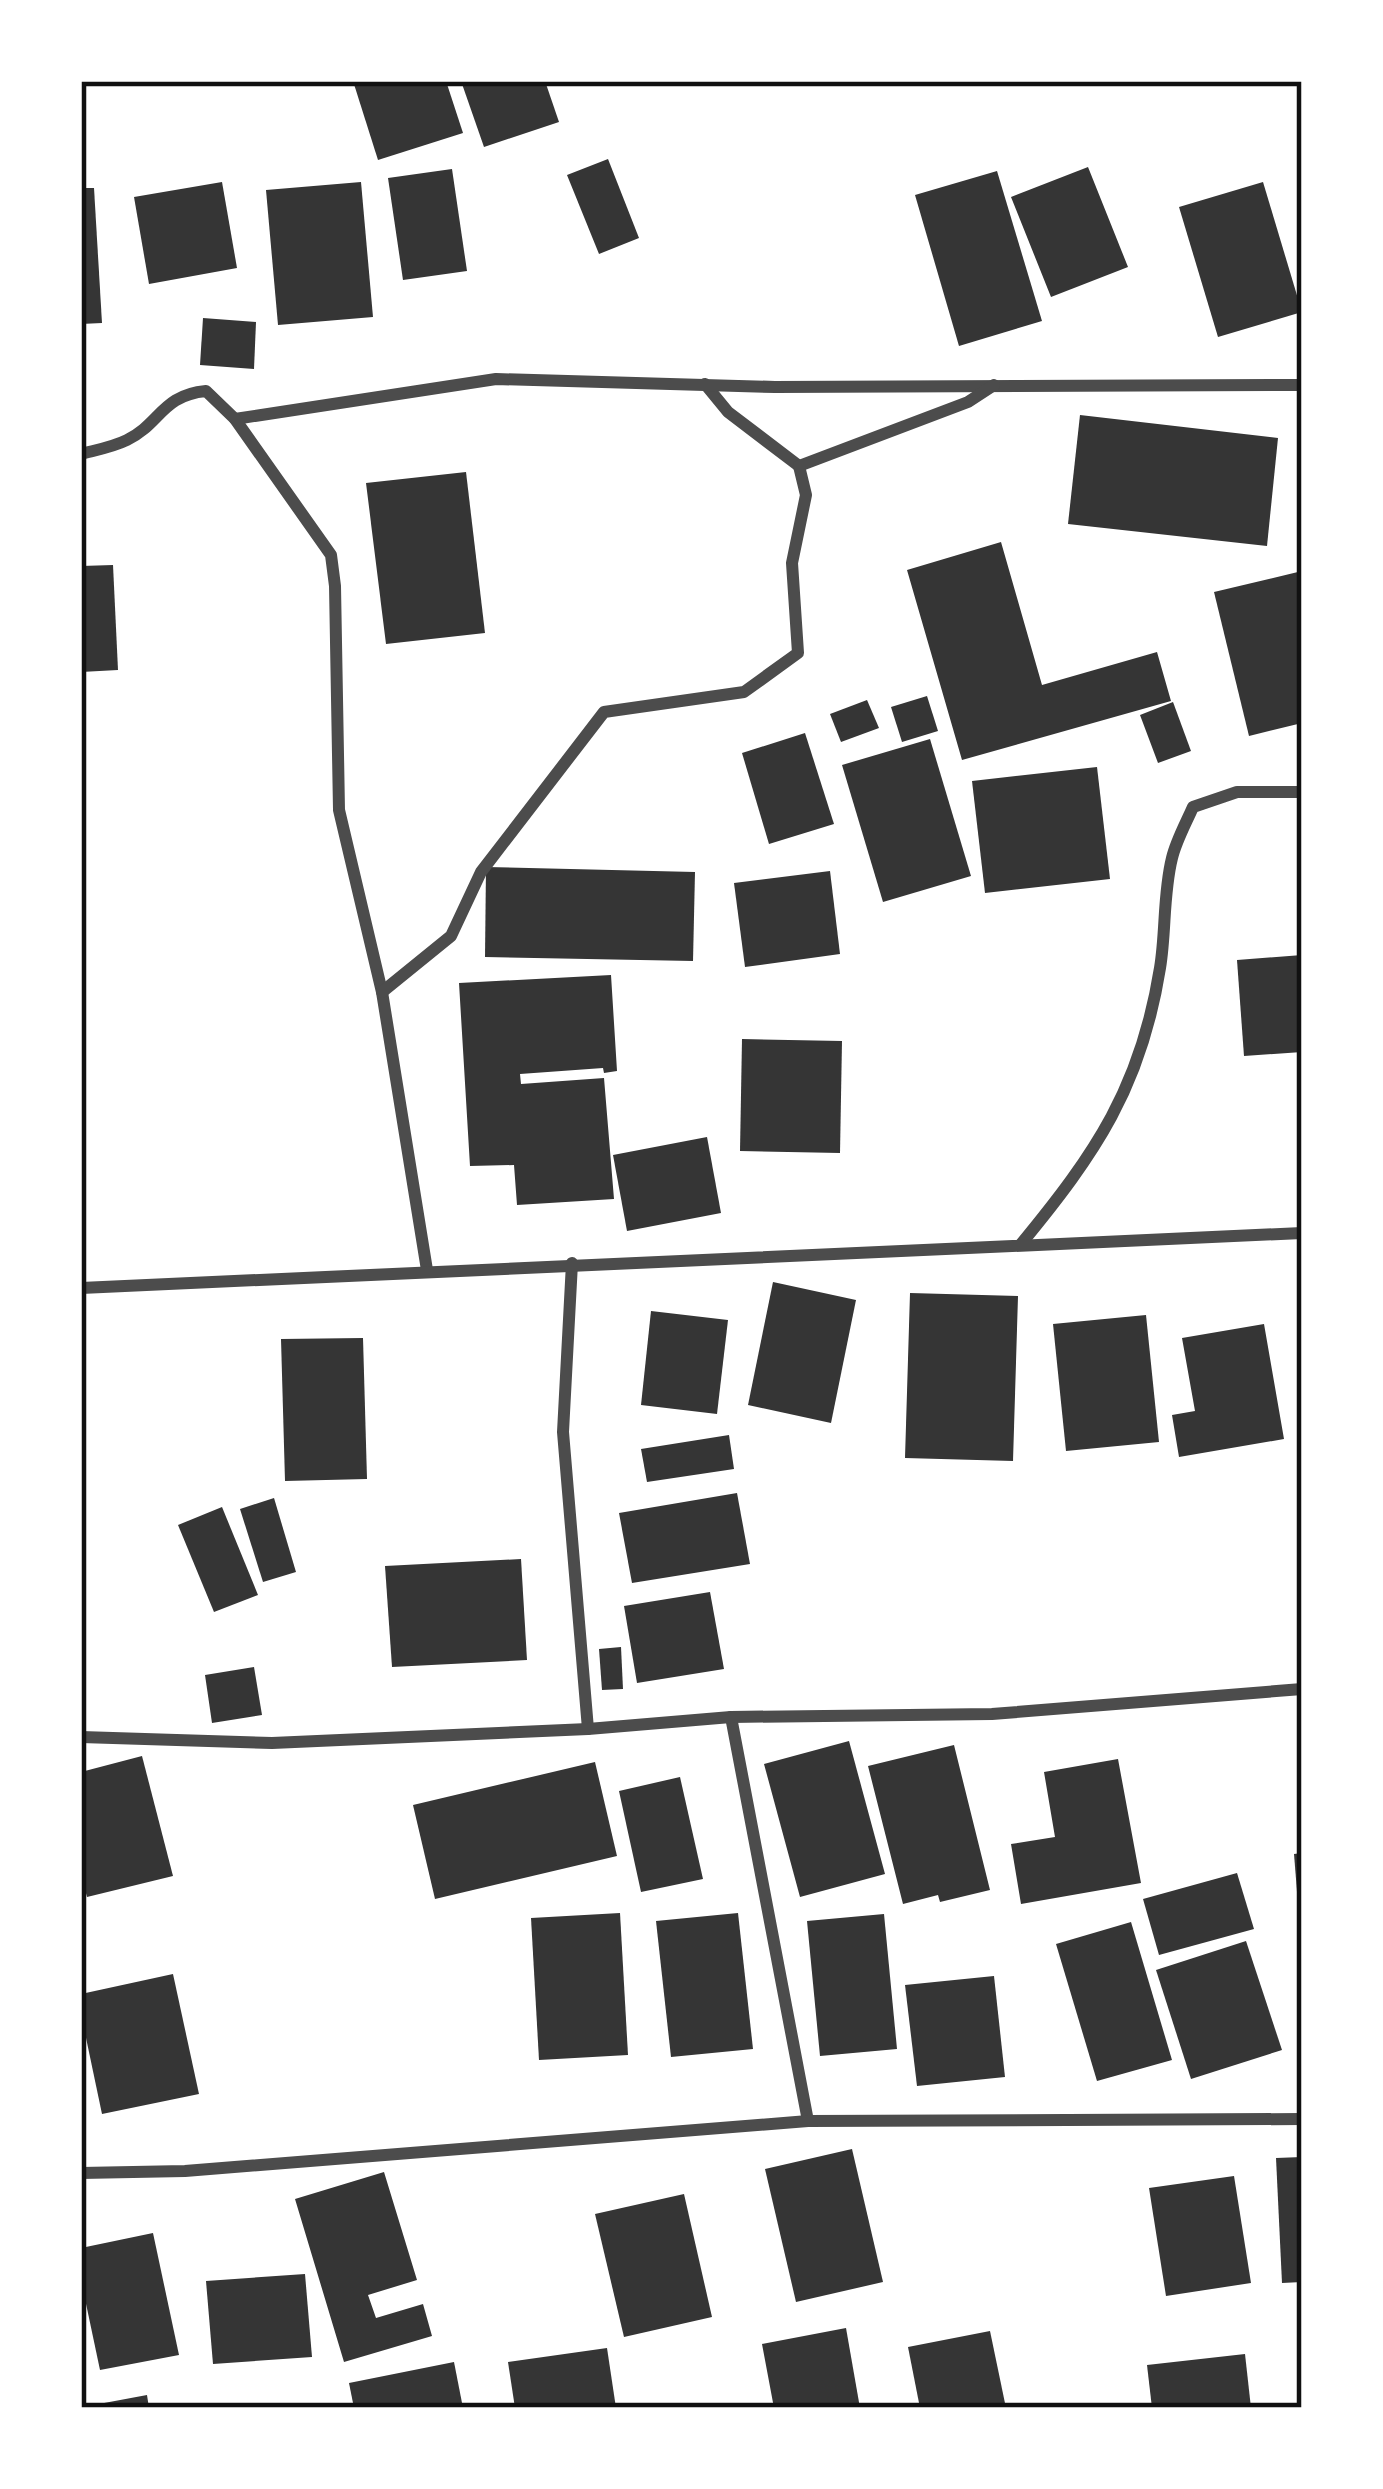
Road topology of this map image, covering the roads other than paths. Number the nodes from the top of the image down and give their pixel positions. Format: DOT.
graph roads {
  1 [pos="705,384"];
  2 [pos="994,385"];
  3 [pos="1302,386"];
  4 [pos="235,418"];
  5 [pos="81,454"];
  6 [pos="799,466"];
  7 [pos="1302,792"];
  8 [pos="382,992"];
  9 [pos="1302,1233"];
  10 [pos="1022,1244"];
  11 [pos="572,1263"];
  12 [pos="428,1270"];
  13 [pos="81,1288"];
  14 [pos="1302,1689"];
  15 [pos="731,1717"];
  16 [pos="588,1730"];
  17 [pos="81,1737"];
  18 [pos="1302,2120"];
  19 [pos="808,2121"];
  20 [pos="81,2173"];
  1 -- 2 [label="street"];
  1 -- 4 [label="street"];
  1 -- 6 [label="street"];
  2 -- 3 [label="street"];
  2 -- 6 [label="street"];
  4 -- 5 [label="street"];
  4 -- 8 [label="street"];
  6 -- 8 [label="street"];
  7 -- 10 [label="street"];
  8 -- 12 [label="street"];
  9 -- 10 [label="street"];
  10 -- 11 [label="street"];
  11 -- 12 [label="street"];
  11 -- 16 [label="street"];
  12 -- 13 [label="street"];
  14 -- 15 [label="street"];
  15 -- 16 [label="street"];
  15 -- 19 [label="street"];
  16 -- 17 [label="street"];
  18 -- 19 [label="street"];
  19 -- 20 [label="street"];
}
